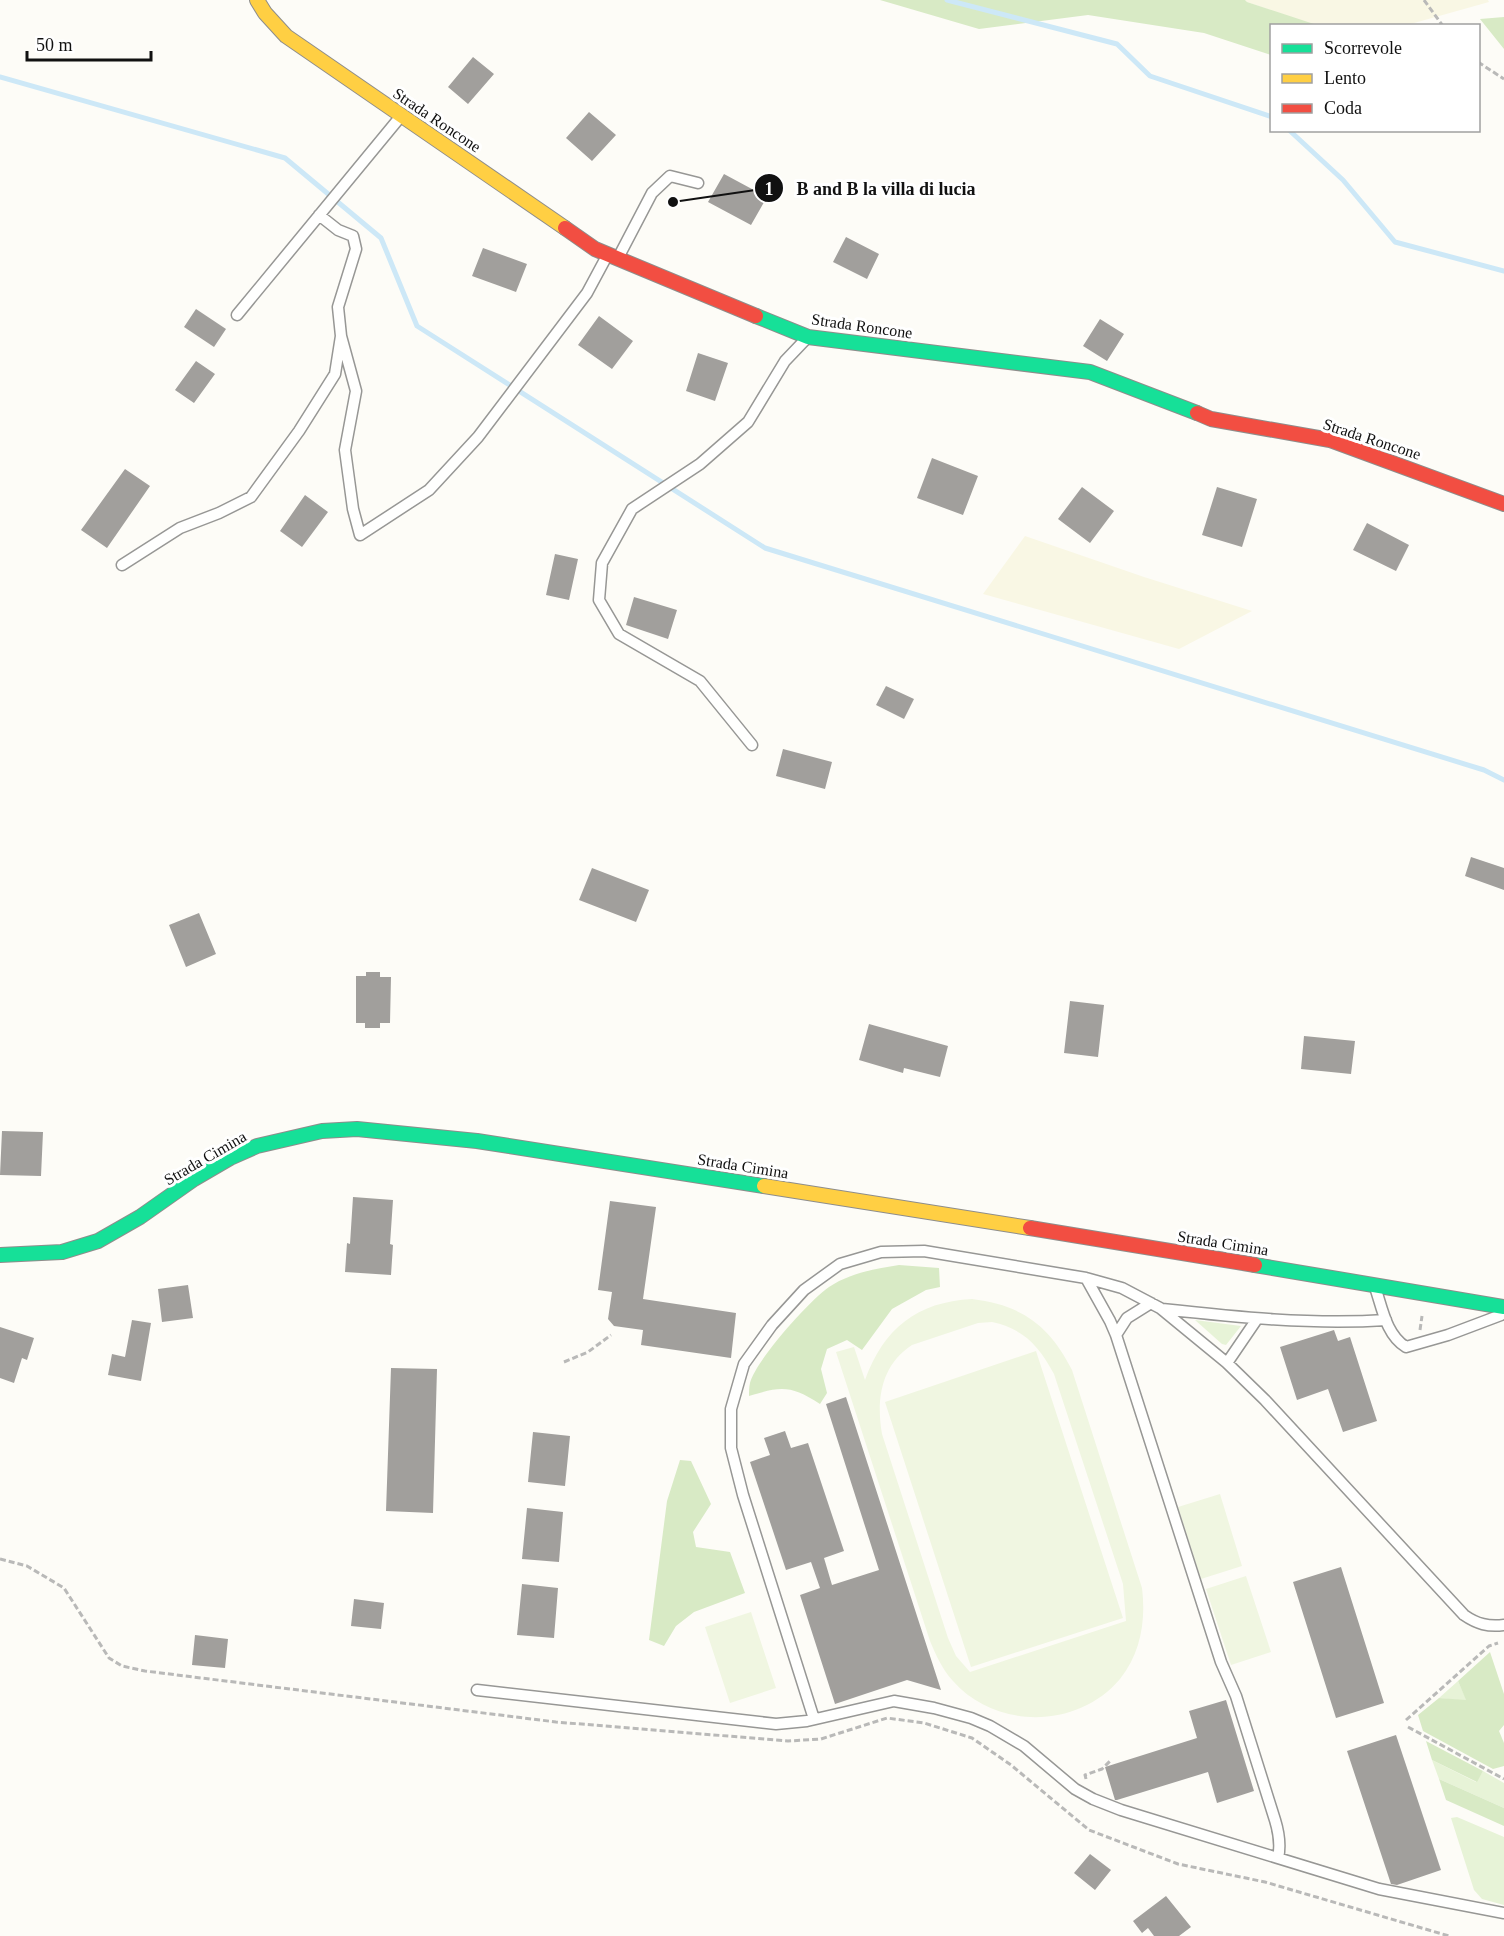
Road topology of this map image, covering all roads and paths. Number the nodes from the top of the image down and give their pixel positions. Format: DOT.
graph roads {
  1 [pos="257,0"];
  2 [pos="1424,0"];
  3 [pos="1442,24"];
  4 [pos="1480,63"];
  5 [pos="1504,79"];
  6 [pos="401,116"];
  7 [pos="698,183"];
  8 [pos="319,215"];
  9 [pos="613,256"];
  10 [pos="237,315"];
  11 [pos="341,336"];
  12 [pos="808,337"];
  13 [pos="1504,504"];
  14 [pos="122,565"];
  15 [pos="752,745"];
  16 [pos="0,1256"];
  17 [pos="1086,1278"];
  18 [pos="1375,1285"];
  19 [pos="1424,1293"];
  20 [pos="1155,1306"];
  21 [pos="1504,1307"];
  22 [pos="1504,1314"];
  23 [pos="1257,1319"];
  24 [pos="1386,1320"];
  25 [pos="611,1335"];
  26 [pos="1116,1335"];
  27 [pos="1418,1345"];
  28 [pos="564,1362"];
  29 [pos="1227,1363"];
  30 [pos="0,1559"];
  31 [pos="1504,1625"];
  32 [pos="1498,1643"];
  33 [pos="477,1690"];
  34 [pos="814,1719"];
  35 [pos="1406,1720"];
  36 [pos="1408,1727"];
  37 [pos="1110,1761"];
  38 [pos="1504,1779"];
  39 [pos="1093,1799"];
  40 [pos="1278,1858"];
  41 [pos="1504,1913"];
  42 [pos="1449,1936"];
  1 -- 6 [label="main road, Strada Roncone"];
  2 -- 3 [label="path"];
  4 -- 5 [label="path"];
  6 -- 8 [label="lane"];
  6 -- 9 [label="main road, Strada Roncone"];
  7 -- 9 [label="lane"];
  8 -- 10 [label="lane"];
  8 -- 11 [label="lane"];
  9 -- 11 [label="lane"];
  9 -- 12 [label="main road, Strada Roncone"];
  11 -- 14 [label="lane"];
  12 -- 13 [label="main road, Strada Roncone"];
  12 -- 15 [label="lane"];
  16 -- 18 [label="main road, Strada Cimina"];
  17 -- 20 [label="lane"];
  17 -- 26 [label="lane"];
  17 -- 34 [label="lane"];
  18 -- 19 [label="main road, Strada Cimina"];
  18 -- 24 [label="lane"];
  19 -- 21 [label="main road, Strada Cimina"];
  19 -- 27 [label="path"];
  20 -- 23 [label="lane"];
  20 -- 26 [label="lane"];
  20 -- 29 [label="lane"];
  22 -- 27 [label="lane"];
  23 -- 24 [label="lane"];
  23 -- 29 [label="lane"];
  24 -- 27 [label="lane"];
  25 -- 28 [label="path"];
  26 -- 40 [label="lane"];
  29 -- 31 [label="lane"];
  30 -- 42 [label="path"];
  32 -- 35 [label="path"];
  33 -- 34 [label="lane"];
  34 -- 39 [label="lane"];
  36 -- 38 [label="path"];
  37 -- 39 [label="path"];
  39 -- 40 [label="lane"];
  40 -- 41 [label="lane"];
}
